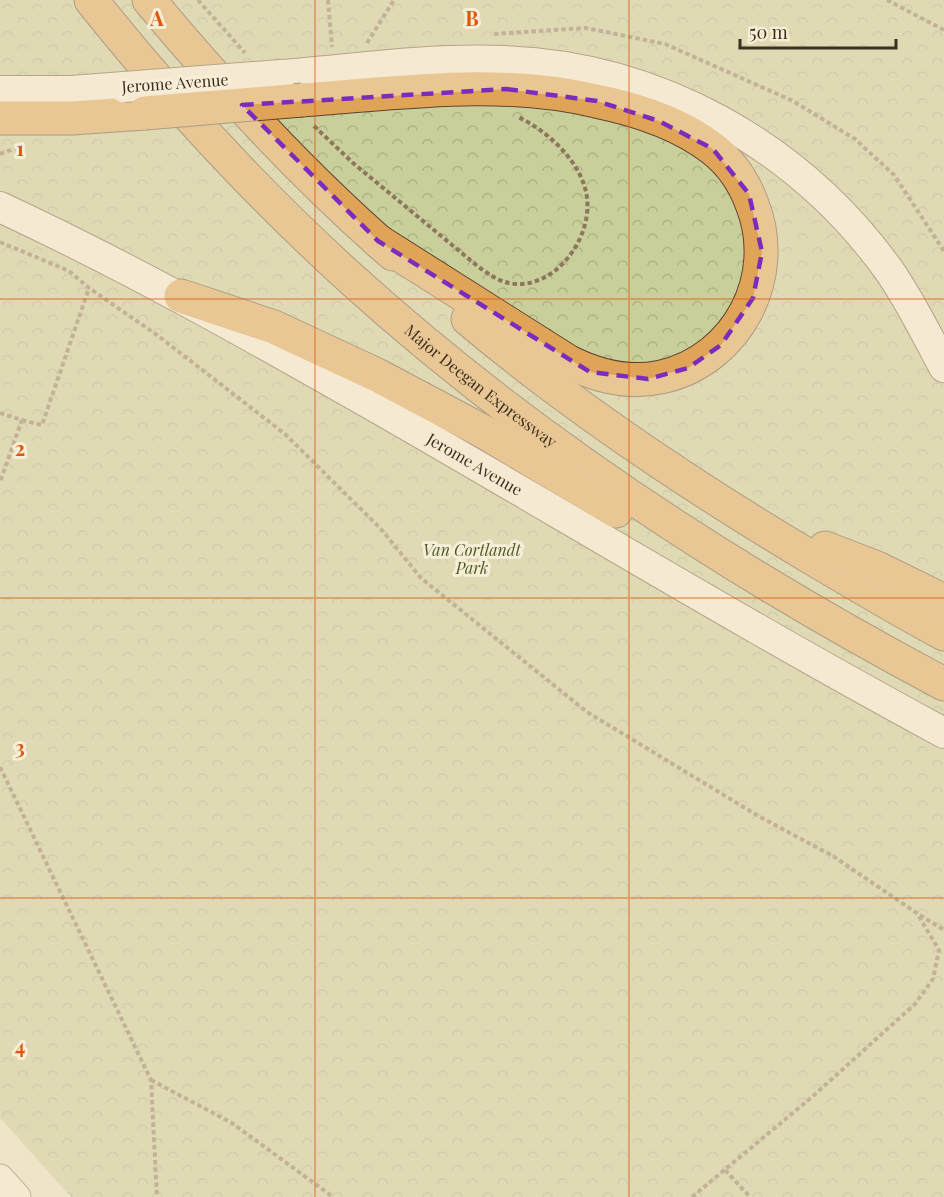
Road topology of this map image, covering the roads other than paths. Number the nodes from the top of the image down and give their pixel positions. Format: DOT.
graph roads {
  1 [pos="149,0"];
  2 [pos="91,1"];
  3 [pos="0,91"];
  4 [pos="0,118"];
  5 [pos="0,207"];
  6 [pos="378,241"];
  7 [pos="181,296"];
  8 [pos="944,367"];
  9 [pos="740,514"];
  10 [pos="776,589"];
  11 [pos="944,601"];
  12 [pos="944,634"];
  13 [pos="944,684"];
  14 [pos="944,733"];
  15 [pos="0,1179"];
  16 [pos="17,1197"];
  1 -- 6 [label="highway"];
  2 -- 10 [label="highway, Major Deegan Expressway"];
  3 -- 8 [label="main road, Jerome Avenue, bridge"];
  4 -- 6 [label="highway, bridge"];
  5 -- 7 [label="main road, Jerome Avenue"];
  6 -- 9 [label="highway"];
  7 -- 10 [label="highway"];
  7 -- 14 [label="main road, Jerome Avenue"];
  9 -- 11 [label="highway"];
  9 -- 12 [label="highway"];
  10 -- 13 [label="highway, Major Deegan Expressway"];
  15 -- 16 [label="street"];
}
